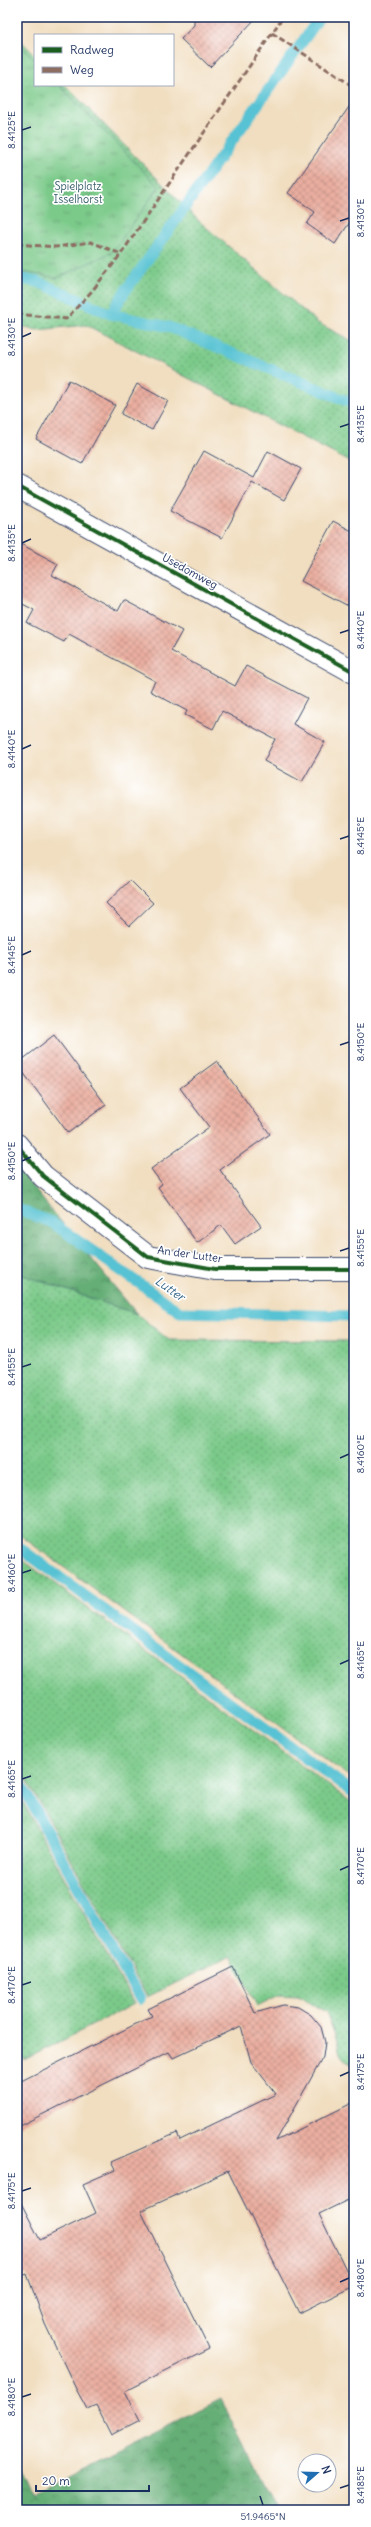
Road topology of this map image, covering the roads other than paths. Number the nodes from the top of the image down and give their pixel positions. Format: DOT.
graph roads {
  1 [pos="17,486"];
  2 [pos="354,672"];
  3 [pos="17,1145"];
  4 [pos="354,1269"];
  1 -- 2 [label="street, Usedomweg"];
  3 -- 4 [label="street, An der Lutter"];
}
